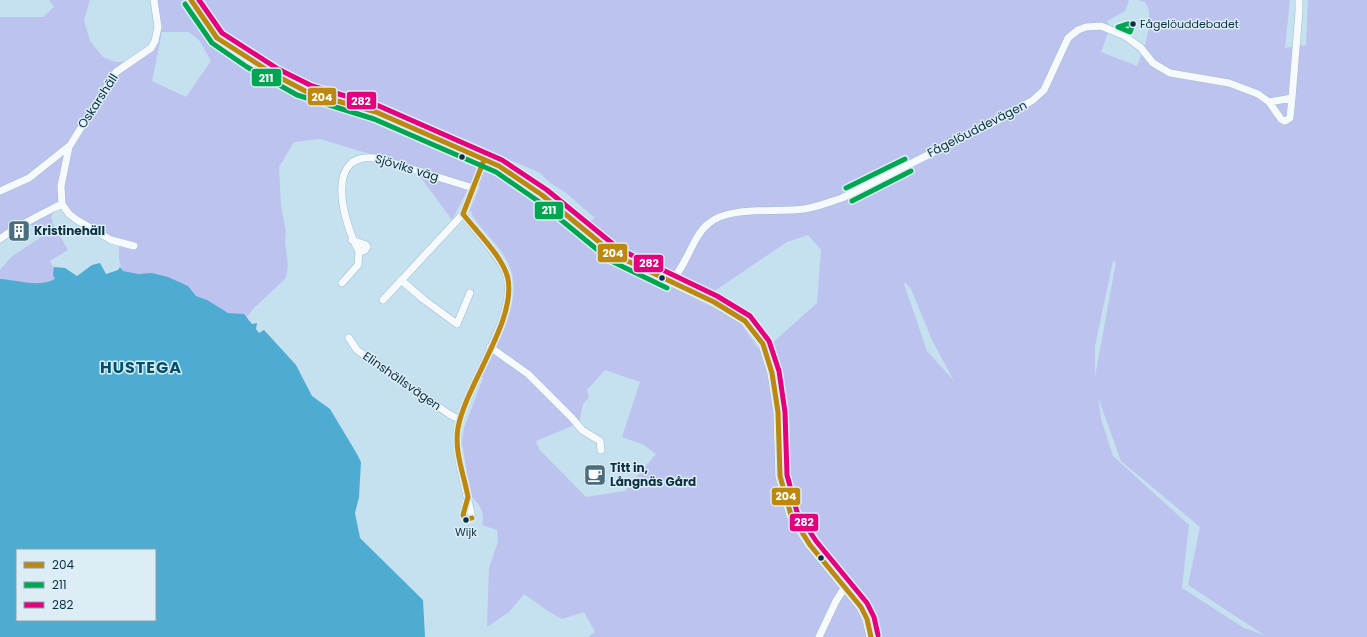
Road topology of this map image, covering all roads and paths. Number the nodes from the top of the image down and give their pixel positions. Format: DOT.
graph roads {
  1 [pos="154,0"];
  2 [pos="191,0"];
  3 [pos="1298,0"];
  4 [pos="1292,98"];
  5 [pos="1269,102"];
  6 [pos="69,147"];
  7 [pos="484,160"];
  8 [pos="473,188"];
  9 [pos="0,191"];
  10 [pos="62,204"];
  11 [pos="463,214"];
  12 [pos="0,239"];
  13 [pos="134,246"];
  14 [pos="401,280"];
  15 [pos="670,282"];
  16 [pos="342,283"];
  17 [pos="470,293"];
  18 [pos="383,300"];
  19 [pos="349,338"];
  20 [pos="490,347"];
  21 [pos="460,420"];
  22 [pos="601,450"];
  23 [pos="472,518"];
  24 [pos="845,587"];
  25 [pos="819,637"];
  26 [pos="871,637"];
  1 -- 6 [label="street, Oskarshäll"];
  2 -- 7 [label="street"];
  3 -- 4 [label="street, Fågelöuddevägen"];
  4 -- 5 [label="street"];
  4 -- 5 [label="street, Fågelöuddevägen"];
  5 -- 15 [label="street, Fågelöuddevägen"];
  6 -- 9 [label="street"];
  6 -- 10 [label="street"];
  7 -- 8 [label="street"];
  7 -- 15 [label="street"];
  8 -- 11 [label="street"];
  8 -- 16 [label="street, Sjöviks väg"];
  10 -- 12 [label="street"];
  10 -- 13 [label="street"];
  11 -- 14 [label="street"];
  11 -- 20 [label="street"];
  14 -- 17 [label="street"];
  14 -- 18 [label="street"];
  15 -- 24 [label="street"];
  19 -- 21 [label="street, Elinshällsvägen"];
  20 -- 21 [label="street"];
  20 -- 22 [label="street"];
  21 -- 23 [label="street"];
  24 -- 25 [label="street"];
  24 -- 26 [label="street"];
}
